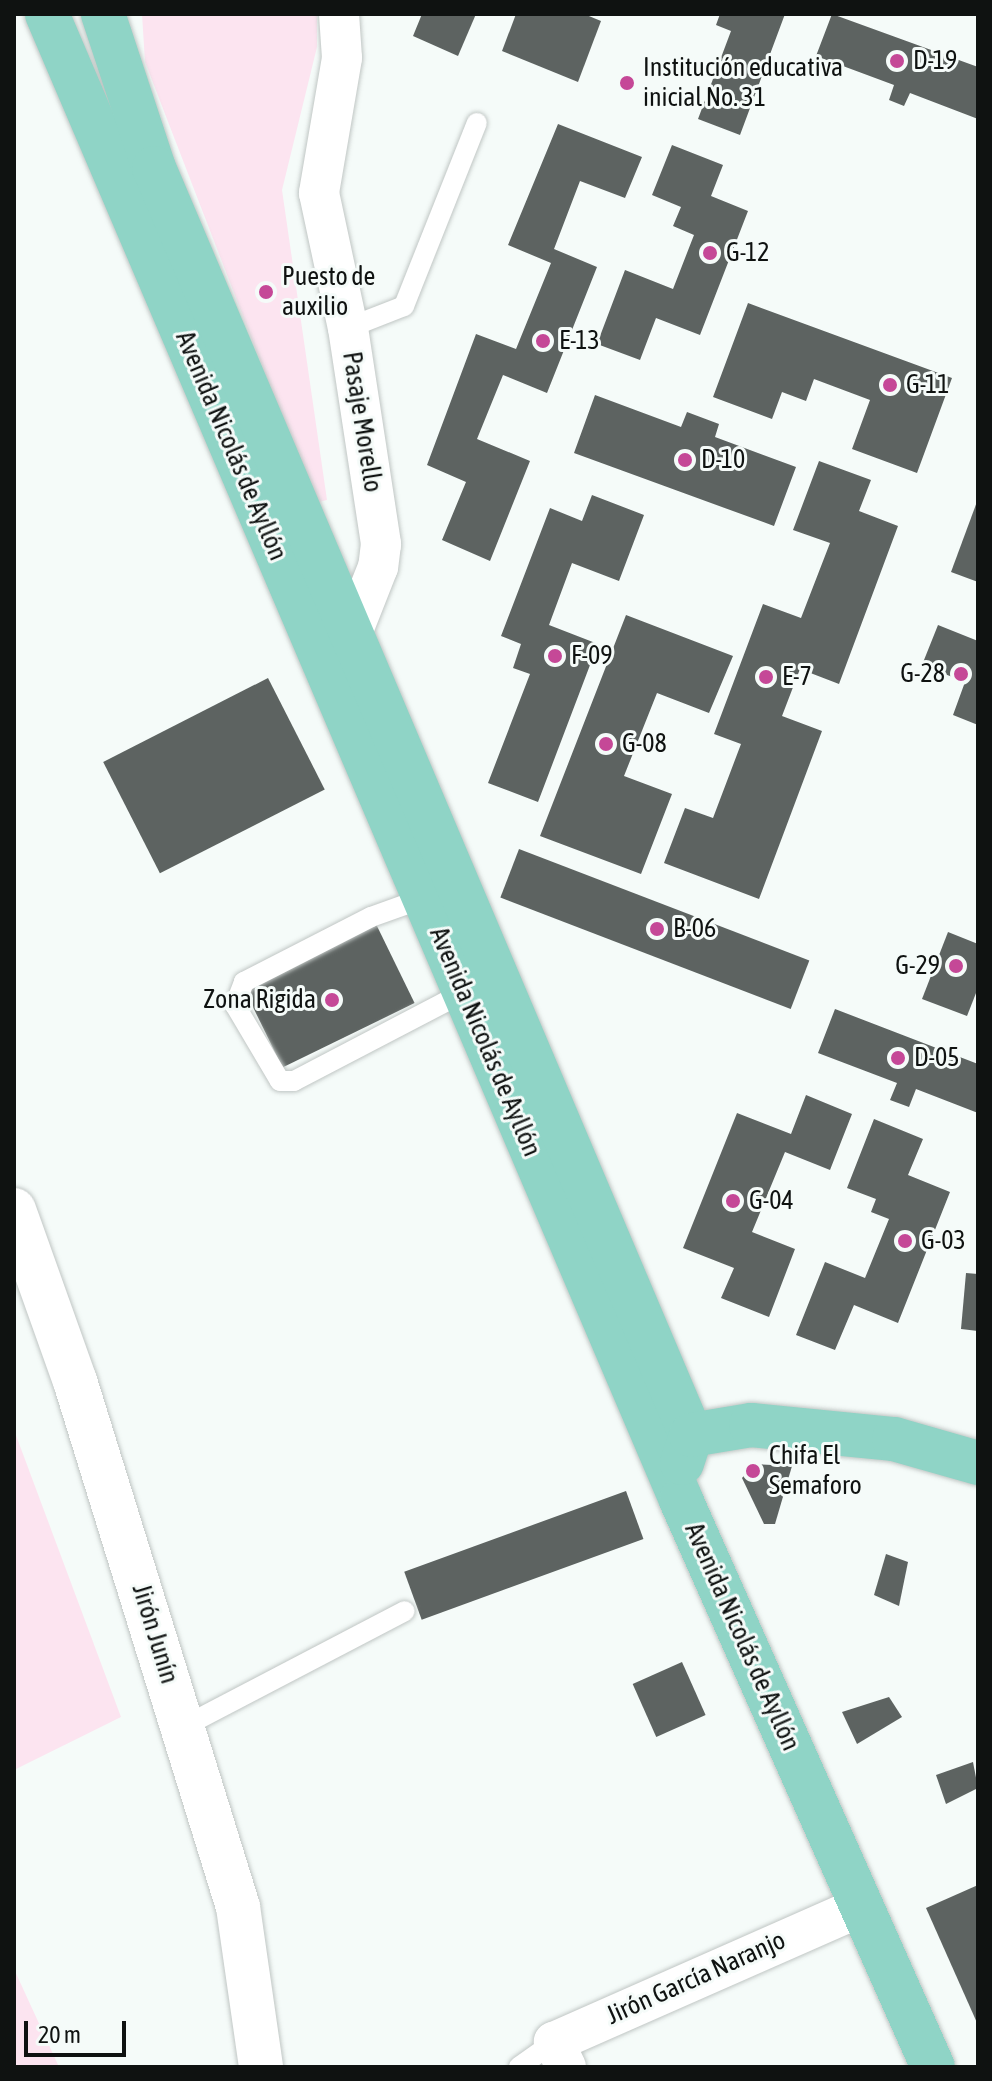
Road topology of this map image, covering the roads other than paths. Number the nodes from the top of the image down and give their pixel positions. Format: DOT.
graph roads {
  1 [pos="47,14"];
  2 [pos="103,14"];
  3 [pos="339,14"];
  4 [pos="477,123"];
  5 [pos="348,328"];
  6 [pos="350,638"];
  7 [pos="424,898"];
  8 [pos="464,992"];
  9 [pos="14,1210"];
  10 [pos="691,1435"];
  11 [pos="894,1439"];
  12 [pos="978,1439"];
  13 [pos="978,1463"];
  14 [pos="681,1500"];
  15 [pos="405,1611"];
  16 [pos="183,1727"];
  17 [pos="863,1906"];
  18 [pos="560,2054"];
  19 [pos="261,2067"];
  20 [pos="519,2067"];
  21 [pos="933,2067"];
  1 -- 7 [label="main road, Avenida Nicolás de Ayllón"];
  2 -- 6 [label="main road, Avenida Nicolás de Ayllón"];
  3 -- 5 [label="street, Pasaje Morello"];
  4 -- 5 [label="lane"];
  5 -- 6 [label="street, Pasaje Morello"];
  6 -- 10 [label="main road, Avenida Nicolás de Ayllón"];
  7 -- 8 [label="main road, Avenida Nicolás de Ayllón"];
  7 -- 8 [label="lane"];
  8 -- 14 [label="main road, Avenida Nicolás de Ayllón"];
  9 -- 16 [label="street, Jirón Junín"];
  10 -- 11 [label="main road"];
  10 -- 14 [label="main road"];
  11 -- 12 [label="street"];
  11 -- 13 [label="main road"];
  14 -- 17 [label="main road, Avenida Nicolás de Ayllón"];
  15 -- 16 [label="lane"];
  16 -- 19 [label="street, Jirón Junín"];
  17 -- 18 [label="street, Jirón García Naranjo"];
  17 -- 21 [label="main road, Avenida Nicolás de Ayllón"];
  18 -- 20 [label="lane"];
}
